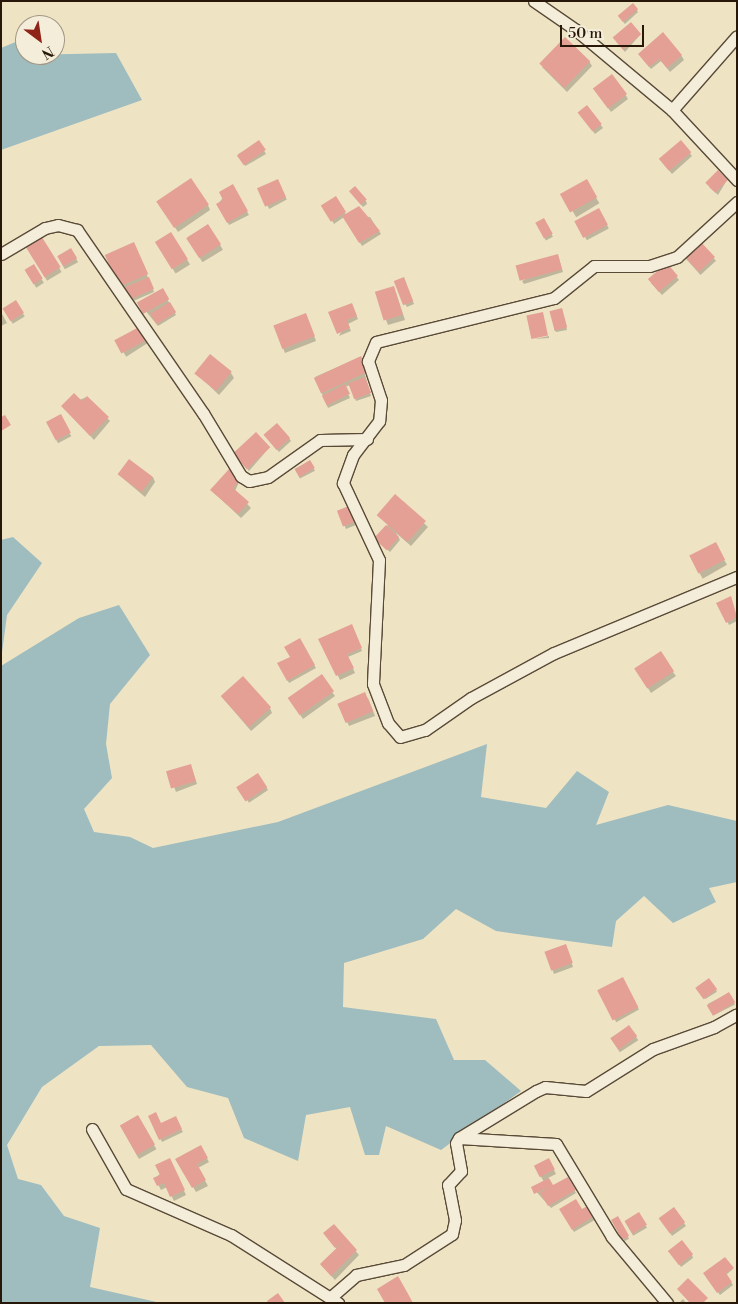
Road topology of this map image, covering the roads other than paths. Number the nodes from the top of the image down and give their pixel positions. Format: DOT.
graph roads {
  1 [pos="534,1"];
  2 [pos="548,5"];
  3 [pos="737,36"];
  4 [pos="672,110"];
  5 [pos="737,180"];
  6 [pos="737,202"];
  7 [pos="1,254"];
  8 [pos="368,439"];
  9 [pos="737,577"];
  10 [pos="737,1014"];
  11 [pos="92,1129"];
  12 [pos="459,1138"];
  13 [pos="335,1300"];
  14 [pos="667,1303"];
  1 -- 2 [label="street"];
  2 -- 4 [label="street"];
  3 -- 4 [label="street"];
  4 -- 5 [label="street"];
  6 -- 8 [label="street"];
  7 -- 8 [label="street"];
  8 -- 9 [label="street"];
  10 -- 12 [label="street"];
  11 -- 13 [label="street"];
  12 -- 13 [label="street"];
  12 -- 14 [label="street"];
}
